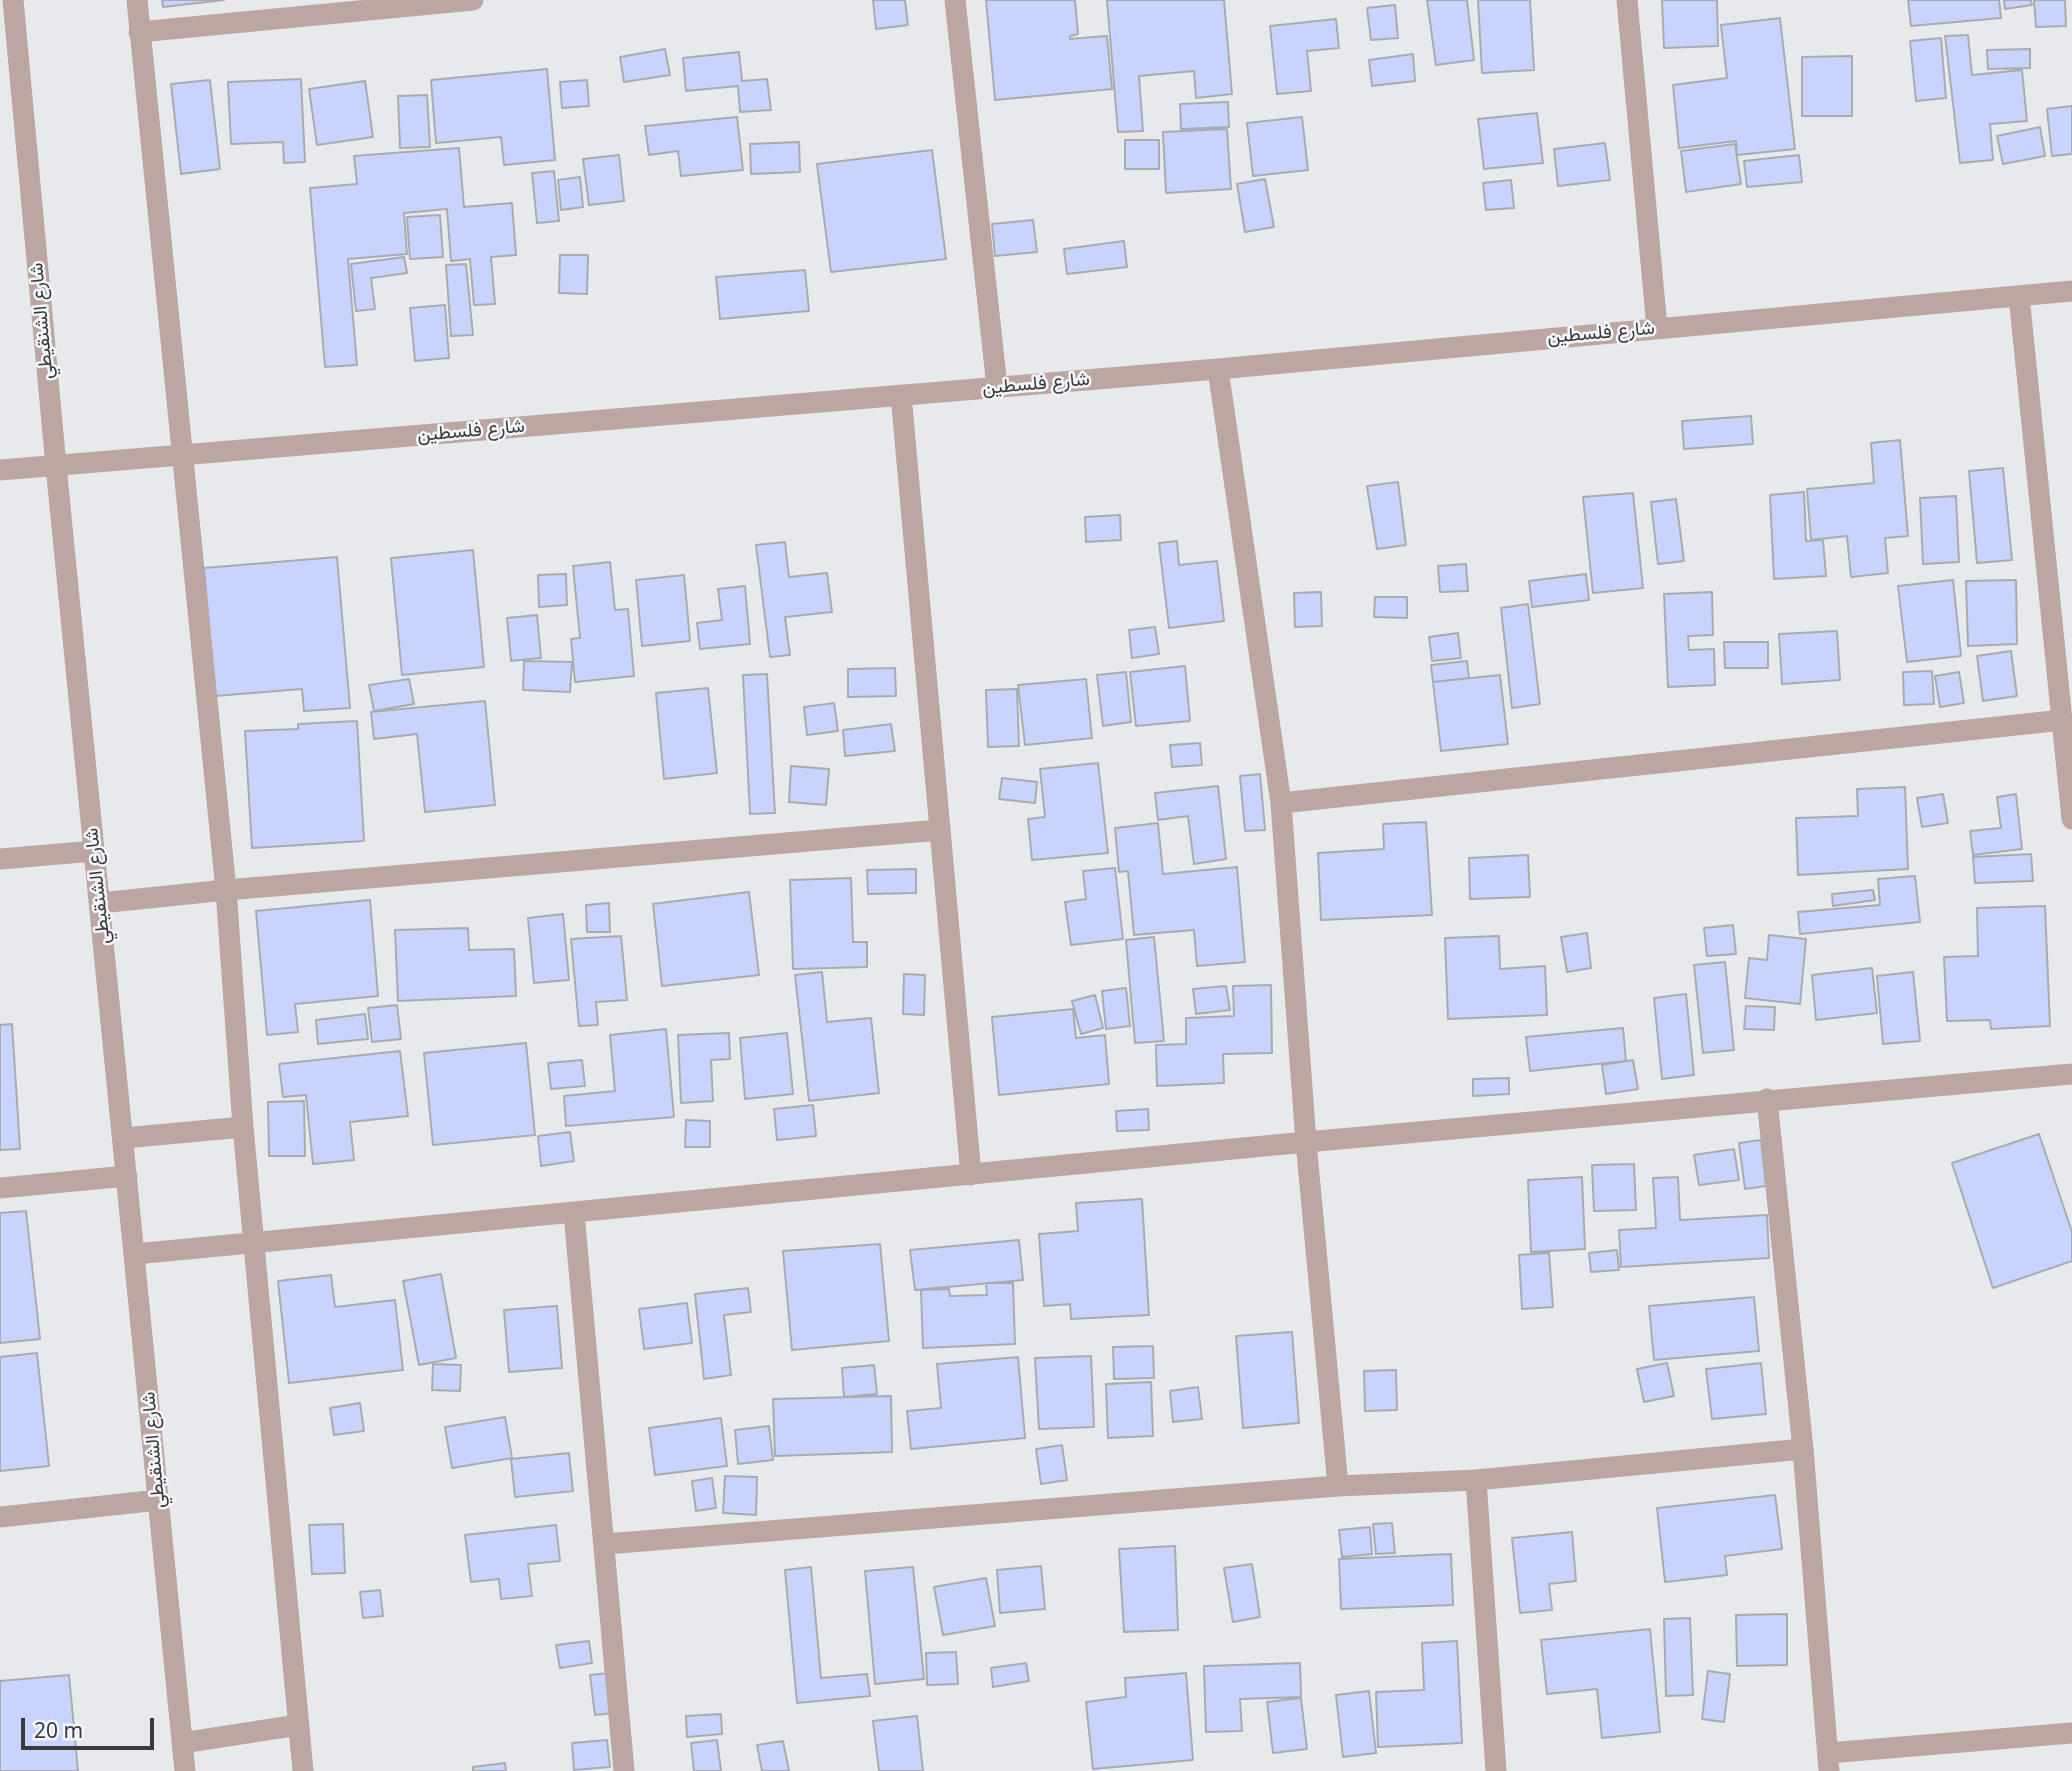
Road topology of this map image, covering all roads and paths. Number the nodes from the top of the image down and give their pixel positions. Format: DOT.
graph roads {
  1 [pos="13,0"];
  2 [pos="137,0"];
  3 [pos="473,0"];
  4 [pos="955,0"];
  5 [pos="1627,0"];
  6 [pos="139,32"];
  7 [pos="8,46"];
  8 [pos="2072,290"];
  9 [pos="2019,296"];
  10 [pos="1657,328"];
  11 [pos="1218,369"];
  12 [pos="997,387"];
  13 [pos="901,395"];
  14 [pos="183,455"];
  15 [pos="56,466"];
  16 [pos="0,470"];
  17 [pos="2063,720"];
  18 [pos="1281,803"];
  19 [pos="2072,819"];
  20 [pos="940,830"];
  21 [pos="94,851"];
  22 [pos="0,859"];
  23 [pos="226,890"];
  24 [pos="100,903"];
  25 [pos="2072,1074"];
  26 [pos="1767,1099"];
  27 [pos="243,1127"];
  28 [pos="124,1138"];
  29 [pos="1306,1142"];
  30 [pos="971,1175"];
  31 [pos="127,1176"];
  32 [pos="0,1188"];
  33 [pos="575,1213"];
  34 [pos="253,1243"];
  35 [pos="135,1254"];
  36 [pos="1803,1449"];
  37 [pos="1476,1480"];
  38 [pos="1338,1486"];
  39 [pos="159,1500"];
  40 [pos="0,1517"];
  41 [pos="605,1544"];
  42 [pos="299,1725"];
  43 [pos="2072,1733"];
  44 [pos="182,1743"];
  45 [pos="1829,1762"];
  46 [pos="185,1771"];
  47 [pos="303,1771"];
  48 [pos="624,1771"];
  49 [pos="1496,1771"];
  1 -- 7 [label="street, شارع الشنقيطي"];
  2 -- 6 [label="street"];
  3 -- 6 [label="street"];
  4 -- 12 [label="street"];
  5 -- 10 [label="street"];
  6 -- 14 [label="street"];
  7 -- 15 [label="street, شارع الشنقيطي"];
  8 -- 9 [label="street, شارع فلسطين"];
  9 -- 10 [label="street, شارع فلسطين"];
  9 -- 17 [label="street"];
  10 -- 11 [label="street, شارع فلسطين"];
  11 -- 12 [label="street, شارع فلسطين"];
  11 -- 18 [label="street"];
  12 -- 13 [label="street, شارع فلسطين"];
  13 -- 14 [label="street, شارع فلسطين"];
  13 -- 20 [label="street"];
  14 -- 15 [label="street, شارع فلسطين"];
  14 -- 23 [label="street"];
  15 -- 16 [label="street, شارع فلسطين"];
  15 -- 21 [label="street, شارع الشنقيطي"];
  17 -- 18 [label="street"];
  17 -- 19 [label="street"];
  18 -- 29 [label="street"];
  20 -- 23 [label="street"];
  20 -- 30 [label="street"];
  21 -- 22 [label="street"];
  21 -- 24 [label="street, شارع الشنقيطي"];
  23 -- 24 [label="street"];
  23 -- 27 [label="street"];
  24 -- 28 [label="street, شارع الشنقيطي"];
  25 -- 26 [label="street"];
  26 -- 29 [label="street"];
  26 -- 36 [label="street"];
  27 -- 28 [label="street"];
  27 -- 34 [label="street"];
  28 -- 31 [label="street, شارع الشنقيطي"];
  29 -- 30 [label="street"];
  29 -- 38 [label="street"];
  30 -- 33 [label="street"];
  31 -- 32 [label="street"];
  31 -- 35 [label="street, شارع الشنقيطي"];
  33 -- 34 [label="street"];
  33 -- 41 [label="street"];
  34 -- 35 [label="street"];
  34 -- 42 [label="street"];
  35 -- 39 [label="street, شارع الشنقيطي"];
  36 -- 37 [label="street"];
  36 -- 45 [label="street"];
  37 -- 38 [label="street"];
  37 -- 49 [label="street"];
  38 -- 41 [label="street"];
  39 -- 40 [label="street"];
  39 -- 44 [label="street, شارع الشنقيطي"];
  41 -- 48 [label="street"];
  42 -- 44 [label="street"];
  42 -- 47 [label="street"];
  43 -- 45 [label="street"];
  44 -- 46 [label="street, شارع الشنقيطي"];
}
